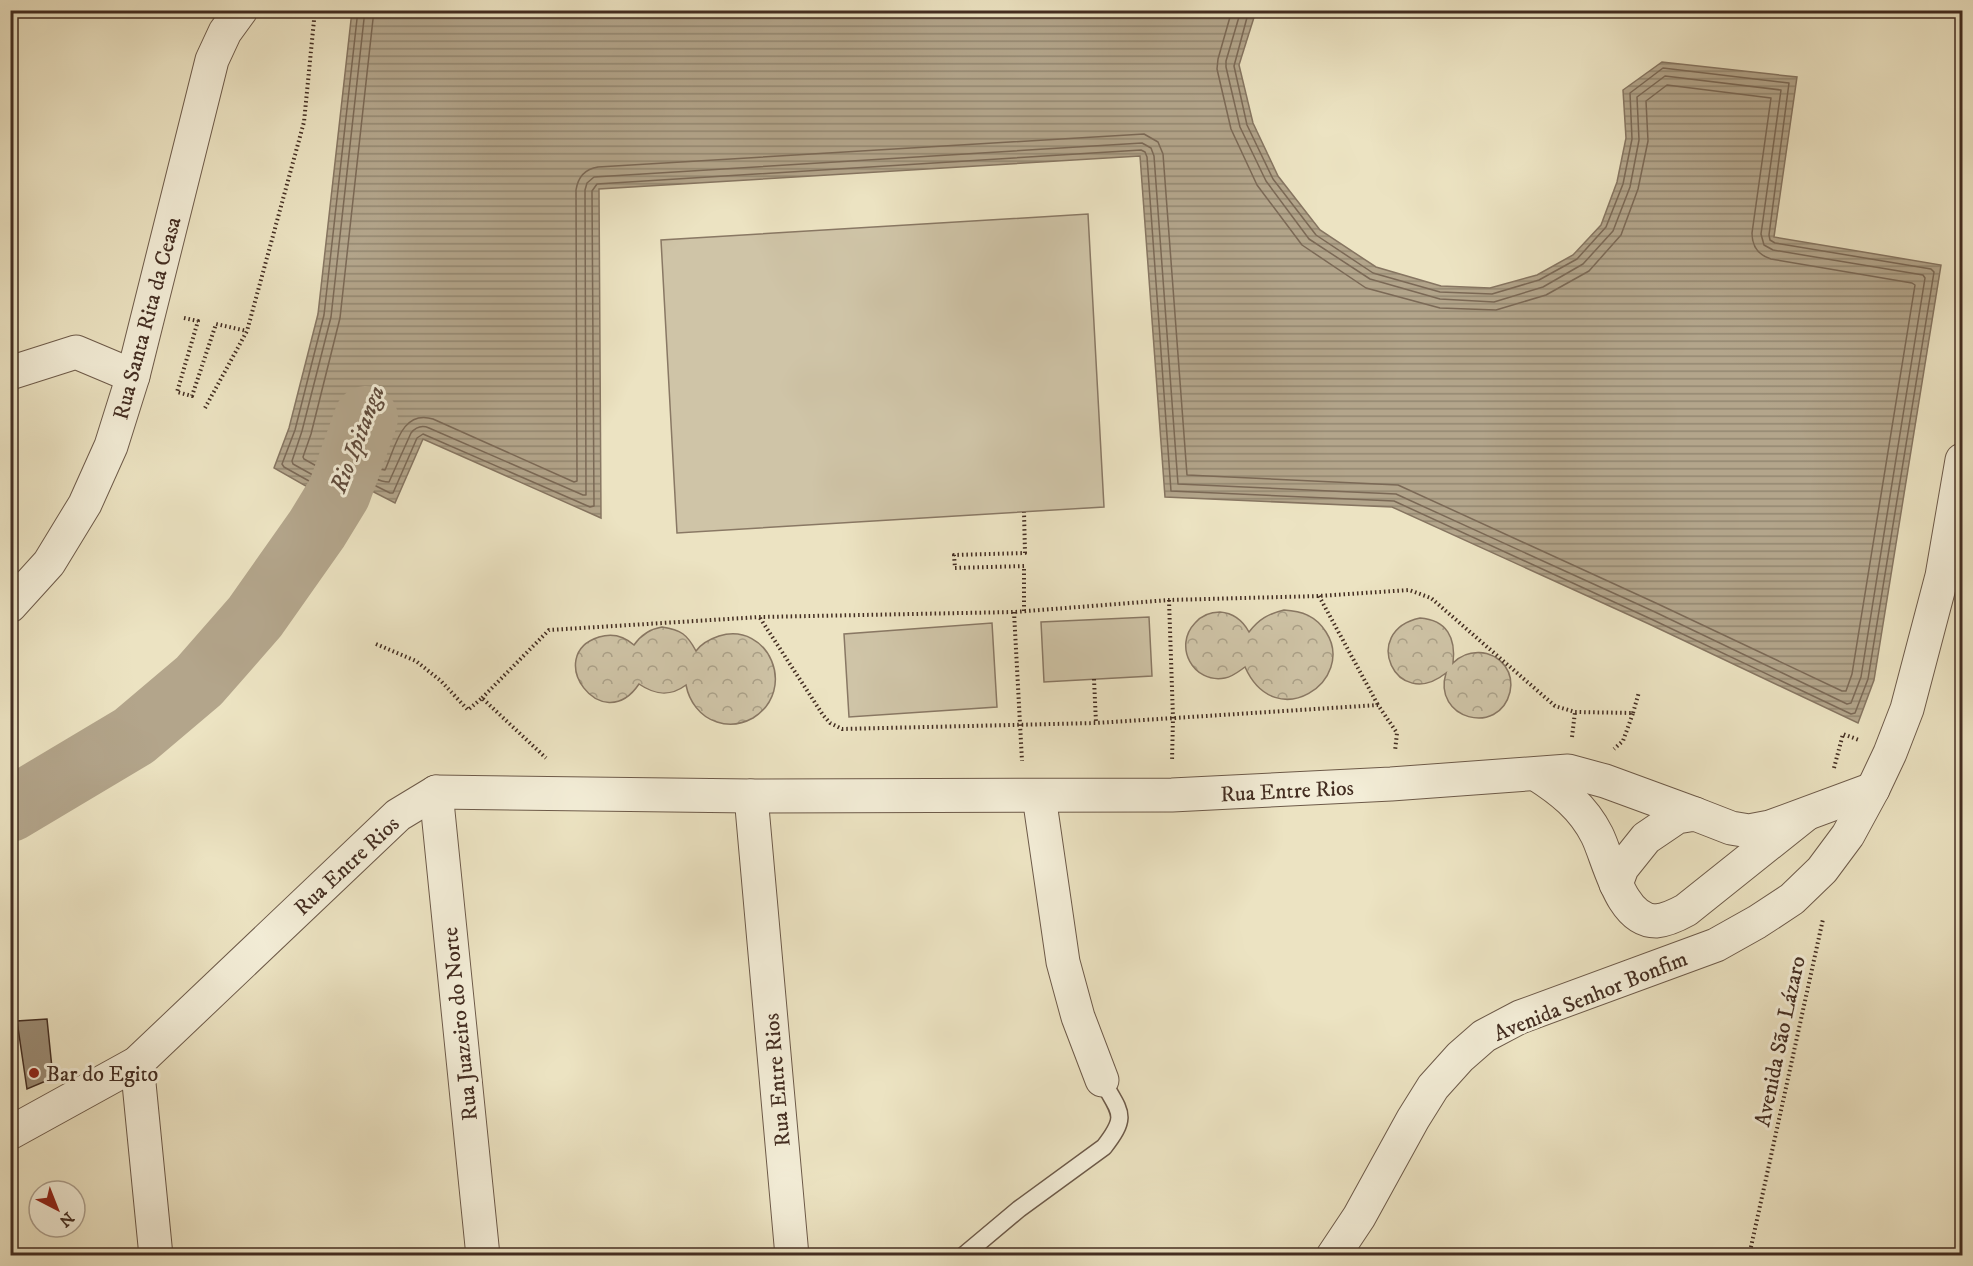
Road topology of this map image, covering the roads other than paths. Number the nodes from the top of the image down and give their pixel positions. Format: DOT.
graph roads {
  1 [pos="241,10"];
  2 [pos="10,373"];
  3 [pos="133,376"];
  4 [pos="1962,460"];
  5 [pos="1952,576"];
  6 [pos="10,606"];
  7 [pos="1536,774"];
  8 [pos="1873,789"];
  9 [pos="436,792"];
  10 [pos="751,796"];
  11 [pos="1039,796"];
  12 [pos="1695,814"];
  13 [pos="1805,815"];
  14 [pos="1616,884"];
  15 [pos="137,1063"];
  16 [pos="1102,1080"];
  17 [pos="10,1132"];
  18 [pos="156,1256"];
  19 [pos="483,1256"];
  20 [pos="792,1256"];
  21 [pos="963,1256"];
  22 [pos="1333,1256"];
  1 -- 3 [label="street, Rua Santa Rita da Ceasa"];
  2 -- 3 [label="street"];
  3 -- 6 [label="street, Rua Santa Rita da Ceasa"];
  4 -- 5 [label="street, Avenida Senhor Bonfim"];
  5 -- 8 [label="street, Avenida Senhor Bonfim"];
  7 -- 11 [label="street, Rua Entre Rios"];
  7 -- 12 [label="street, Rua Entre Rios"];
  7 -- 14 [label="street, Rua Entre Rios"];
  8 -- 13 [label="street, Rua Entre Rios"];
  8 -- 22 [label="street, Avenida Senhor Bonfim"];
  9 -- 10 [label="street, Rua Entre Rios"];
  9 -- 15 [label="street, Rua Entre Rios"];
  9 -- 19 [label="street, Rua Juazeiro do Norte"];
  10 -- 11 [label="street, Rua Entre Rios"];
  10 -- 20 [label="street, Rua Entre Rios"];
  11 -- 16 [label="street"];
  12 -- 13 [label="street, Rua Entre Rios"];
  12 -- 14 [label="street"];
  13 -- 14 [label="street, Rua Entre Rios"];
  15 -- 17 [label="street, Rua Entre Rios"];
  15 -- 18 [label="street"];
  16 -- 21 [label="lane"];
}
